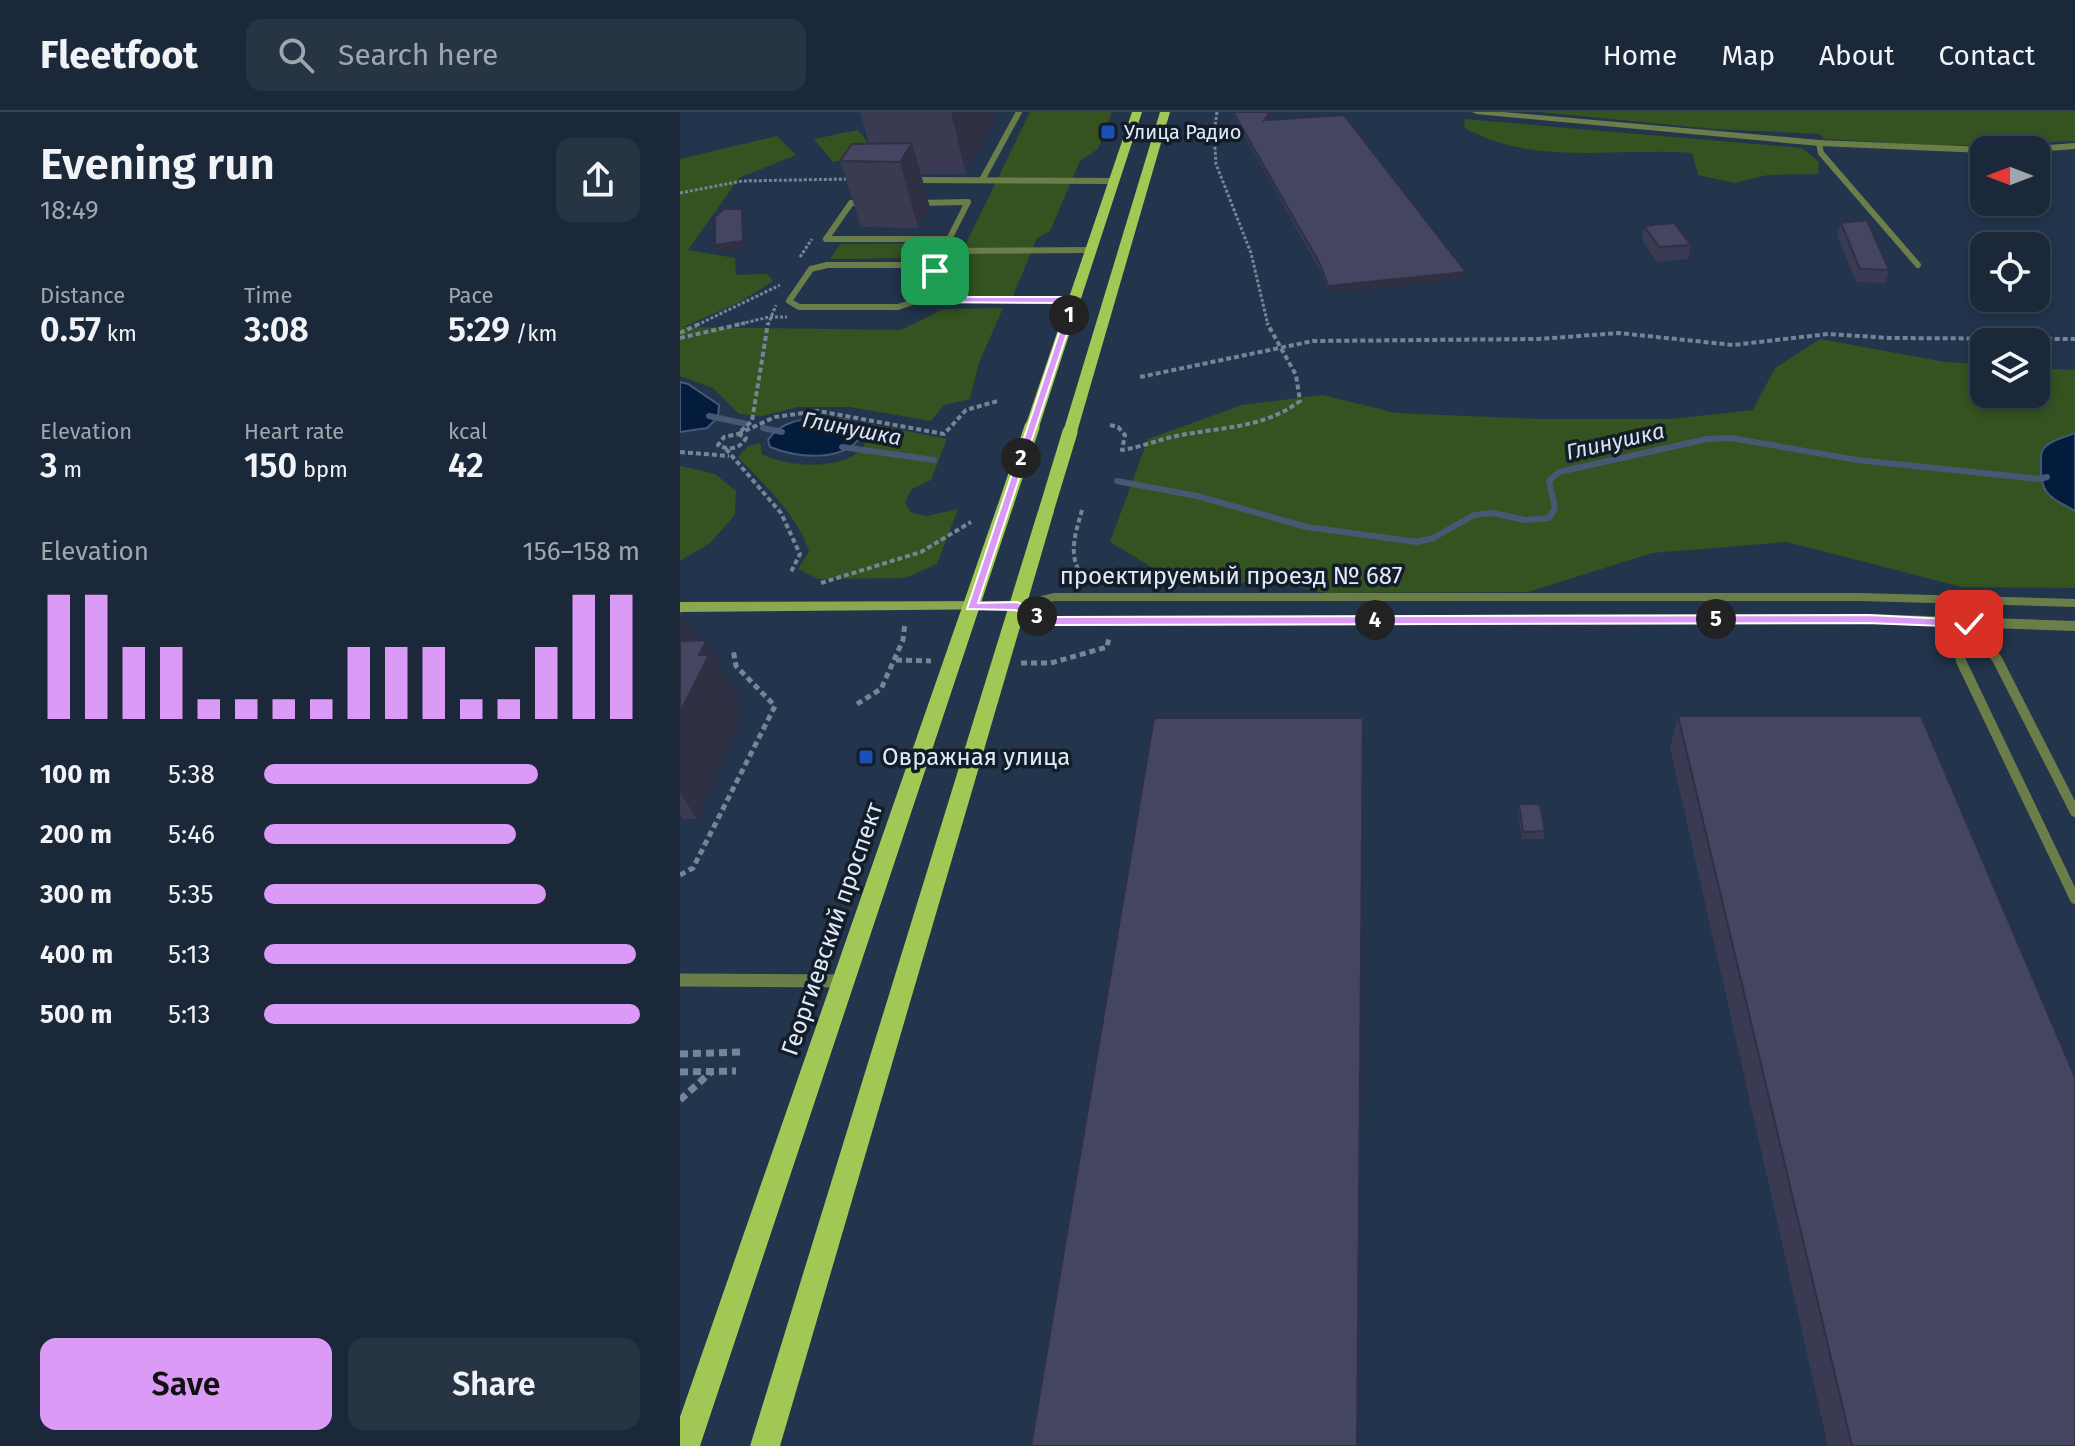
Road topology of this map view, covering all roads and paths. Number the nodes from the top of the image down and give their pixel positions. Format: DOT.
graph roads {
  1 [pos="1019,112"];
  2 [pos="1137,112"];
  3 [pos="1165,112"];
  4 [pos="1217,112"];
  5 [pos="1476,112"];
  6 [pos="1819,143"];
  7 [pos="2075,146"];
  8 [pos="2050,148"];
  9 [pos="1970,149"];
  10 [pos="908,180"];
  11 [pos="982,180"];
  12 [pos="1114,181"];
  13 [pos="680,193"];
  14 [pos="851,203"];
  15 [pos="880,203"];
  16 [pos="909,203"];
  17 [pos="826,239"];
  18 [pos="949,239"];
  19 [pos="1091,250"];
  20 [pos="799,259"];
  21 [pos="1918,265"];
  22 [pos="785,278"];
  23 [pos="919,300"];
  24 [pos="1074,300"];
  25 [pos="769,317"];
  26 [pos="680,333"];
  27 [pos="2075,339"];
  28 [pos="1280,346"];
  29 [pos="1140,377"];
  30 [pos="998,401"];
  31 [pos="1110,425"];
  32 [pos="738,434"];
  33 [pos="726,449"];
  34 [pos="680,452"];
  35 [pos="729,456"];
  36 [pos="971,522"];
  37 [pos="791,572"];
  38 [pos="821,583"];
  39 [pos="1951,600"];
  40 [pos="2075,603"];
  41 [pos="971,606"];
  42 [pos="1017,606"];
  43 [pos="680,607"];
  44 [pos="912,607"];
  45 [pos="1962,623"];
  46 [pos="2075,626"];
  47 [pos="733,649"];
  48 [pos="857,704"];
  49 [pos="2075,812"];
  50 [pos="680,875"];
  51 [pos="2075,899"];
  52 [pos="680,980"];
  53 [pos="844,981"];
  54 [pos="743,1052"];
  55 [pos="680,1054"];
  56 [pos="712,1071"];
  57 [pos="736,1071"];
  58 [pos="680,1072"];
  59 [pos="680,1100"];
  60 [pos="685,1431"];
  61 [pos="765,1446"];
  1 -- 11 [label="lane"];
  2 -- 12 [label="main road, Георгиевский проспект"];
  3 -- 42 [label="main road, bridge"];
  4 -- 28 [label="path"];
  5 -- 6 [label="street"];
  6 -- 9 [label="street"];
  6 -- 21 [label="lane"];
  7 -- 8 [label="street"];
  10 -- 11 [label="lane"];
  11 -- 12 [label="lane"];
  12 -- 19 [label="main road, Георгиевский проспект"];
  13 -- 14 [label="path"];
  14 -- 15 [label="lane"];
  14 -- 17 [label="lane"];
  16 -- 18 [label="lane"];
  17 -- 18 [label="lane"];
  17 -- 20 [label="path"];
  18 -- 19 [label="lane"];
  19 -- 24 [label="main road, Георгиевский проспект"];
  22 -- 26 [label="path"];
  23 -- 23 [label="lane"];
  23 -- 24 [label="lane"];
  24 -- 41 [label="main road, Георгиевский проспект, bridge"];
  25 -- 32 [label="path"];
  27 -- 28 [label="path"];
  28 -- 29 [label="path"];
  28 -- 31 [label="path"];
  30 -- 32 [label="path"];
  32 -- 33 [label="path"];
  32 -- 33 [label="path"];
  33 -- 35 [label="path"];
  34 -- 35 [label="path"];
  35 -- 37 [label="path"];
  36 -- 38 [label="path"];
  39 -- 40 [label="street, проектируемый проезд № 687"];
  39 -- 42 [label="street, проектируемый проезд № 687"];
  39 -- 45 [label="lane"];
  41 -- 42 [label="main road"];
  41 -- 44 [label="main road"];
  41 -- 53 [label="main road, Георгиевский проспект"];
  42 -- 45 [label="street, проектируемый проезд № 687"];
  42 -- 61 [label="main road"];
  43 -- 44 [label="main road"];
  44 -- 48 [label="path"];
  45 -- 46 [label="street, проектируемый проезд № 687"];
  45 -- 49 [label="lane"];
  45 -- 51 [label="lane"];
  47 -- 50 [label="path"];
  52 -- 53 [label="lane"];
  53 -- 60 [label="main road, Георгиевский проспект"];
  54 -- 55 [label="path"];
  56 -- 57 [label="path"];
  56 -- 58 [label="path"];
  56 -- 59 [label="path"];
}
